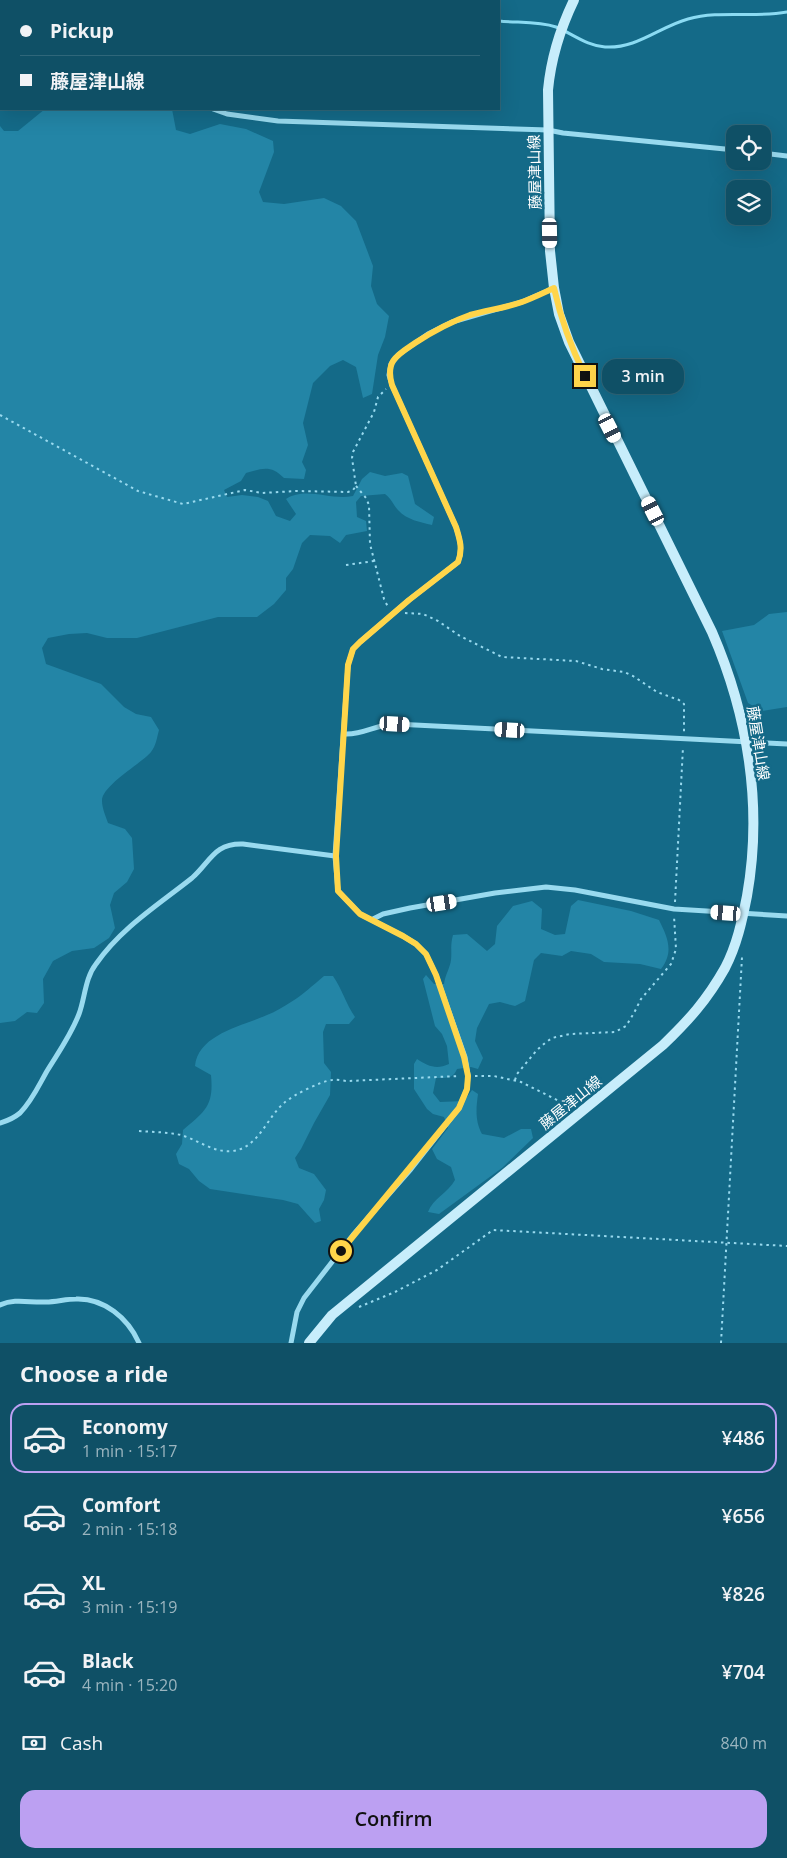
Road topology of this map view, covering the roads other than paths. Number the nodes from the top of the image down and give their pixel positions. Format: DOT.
graph roads {
  1 [pos="574,0"];
  2 [pos="0,2"];
  3 [pos="0,16"];
  4 [pos="216,110"];
  5 [pos="548,130"];
  6 [pos="726,149"];
  7 [pos="771,154"];
  8 [pos="787,156"];
  9 [pos="554,288"];
  10 [pos="345,734"];
  11 [pos="746,741"];
  12 [pos="787,744"];
  13 [pos="336,856"];
  14 [pos="744,914"];
  15 [pos="787,916"];
  16 [pos="373,919"];
  17 [pos="0,1123"];
  18 [pos="0,1306"];
  19 [pos="139,1343"];
  20 [pos="291,1343"];
  21 [pos="308,1343"];
  1 -- 5 [label="main road, 藤屋津山線"];
  2 -- 3 [label="street"];
  4 -- 5 [label="street"];
  5 -- 6 [label="street"];
  5 -- 9 [label="main road, 藤屋津山線"];
  7 -- 8 [label="street"];
  9 -- 10 [label="street"];
  9 -- 11 [label="main road, 藤屋津山線"];
  10 -- 11 [label="street"];
  10 -- 13 [label="street"];
  11 -- 12 [label="street"];
  11 -- 14 [label="main road, 藤屋津山線"];
  13 -- 16 [label="street"];
  13 -- 17 [label="street"];
  14 -- 15 [label="street"];
  14 -- 16 [label="street"];
  14 -- 21 [label="main road, 藤屋津山線"];
  16 -- 20 [label="street"];
  18 -- 19 [label="street"];
}
